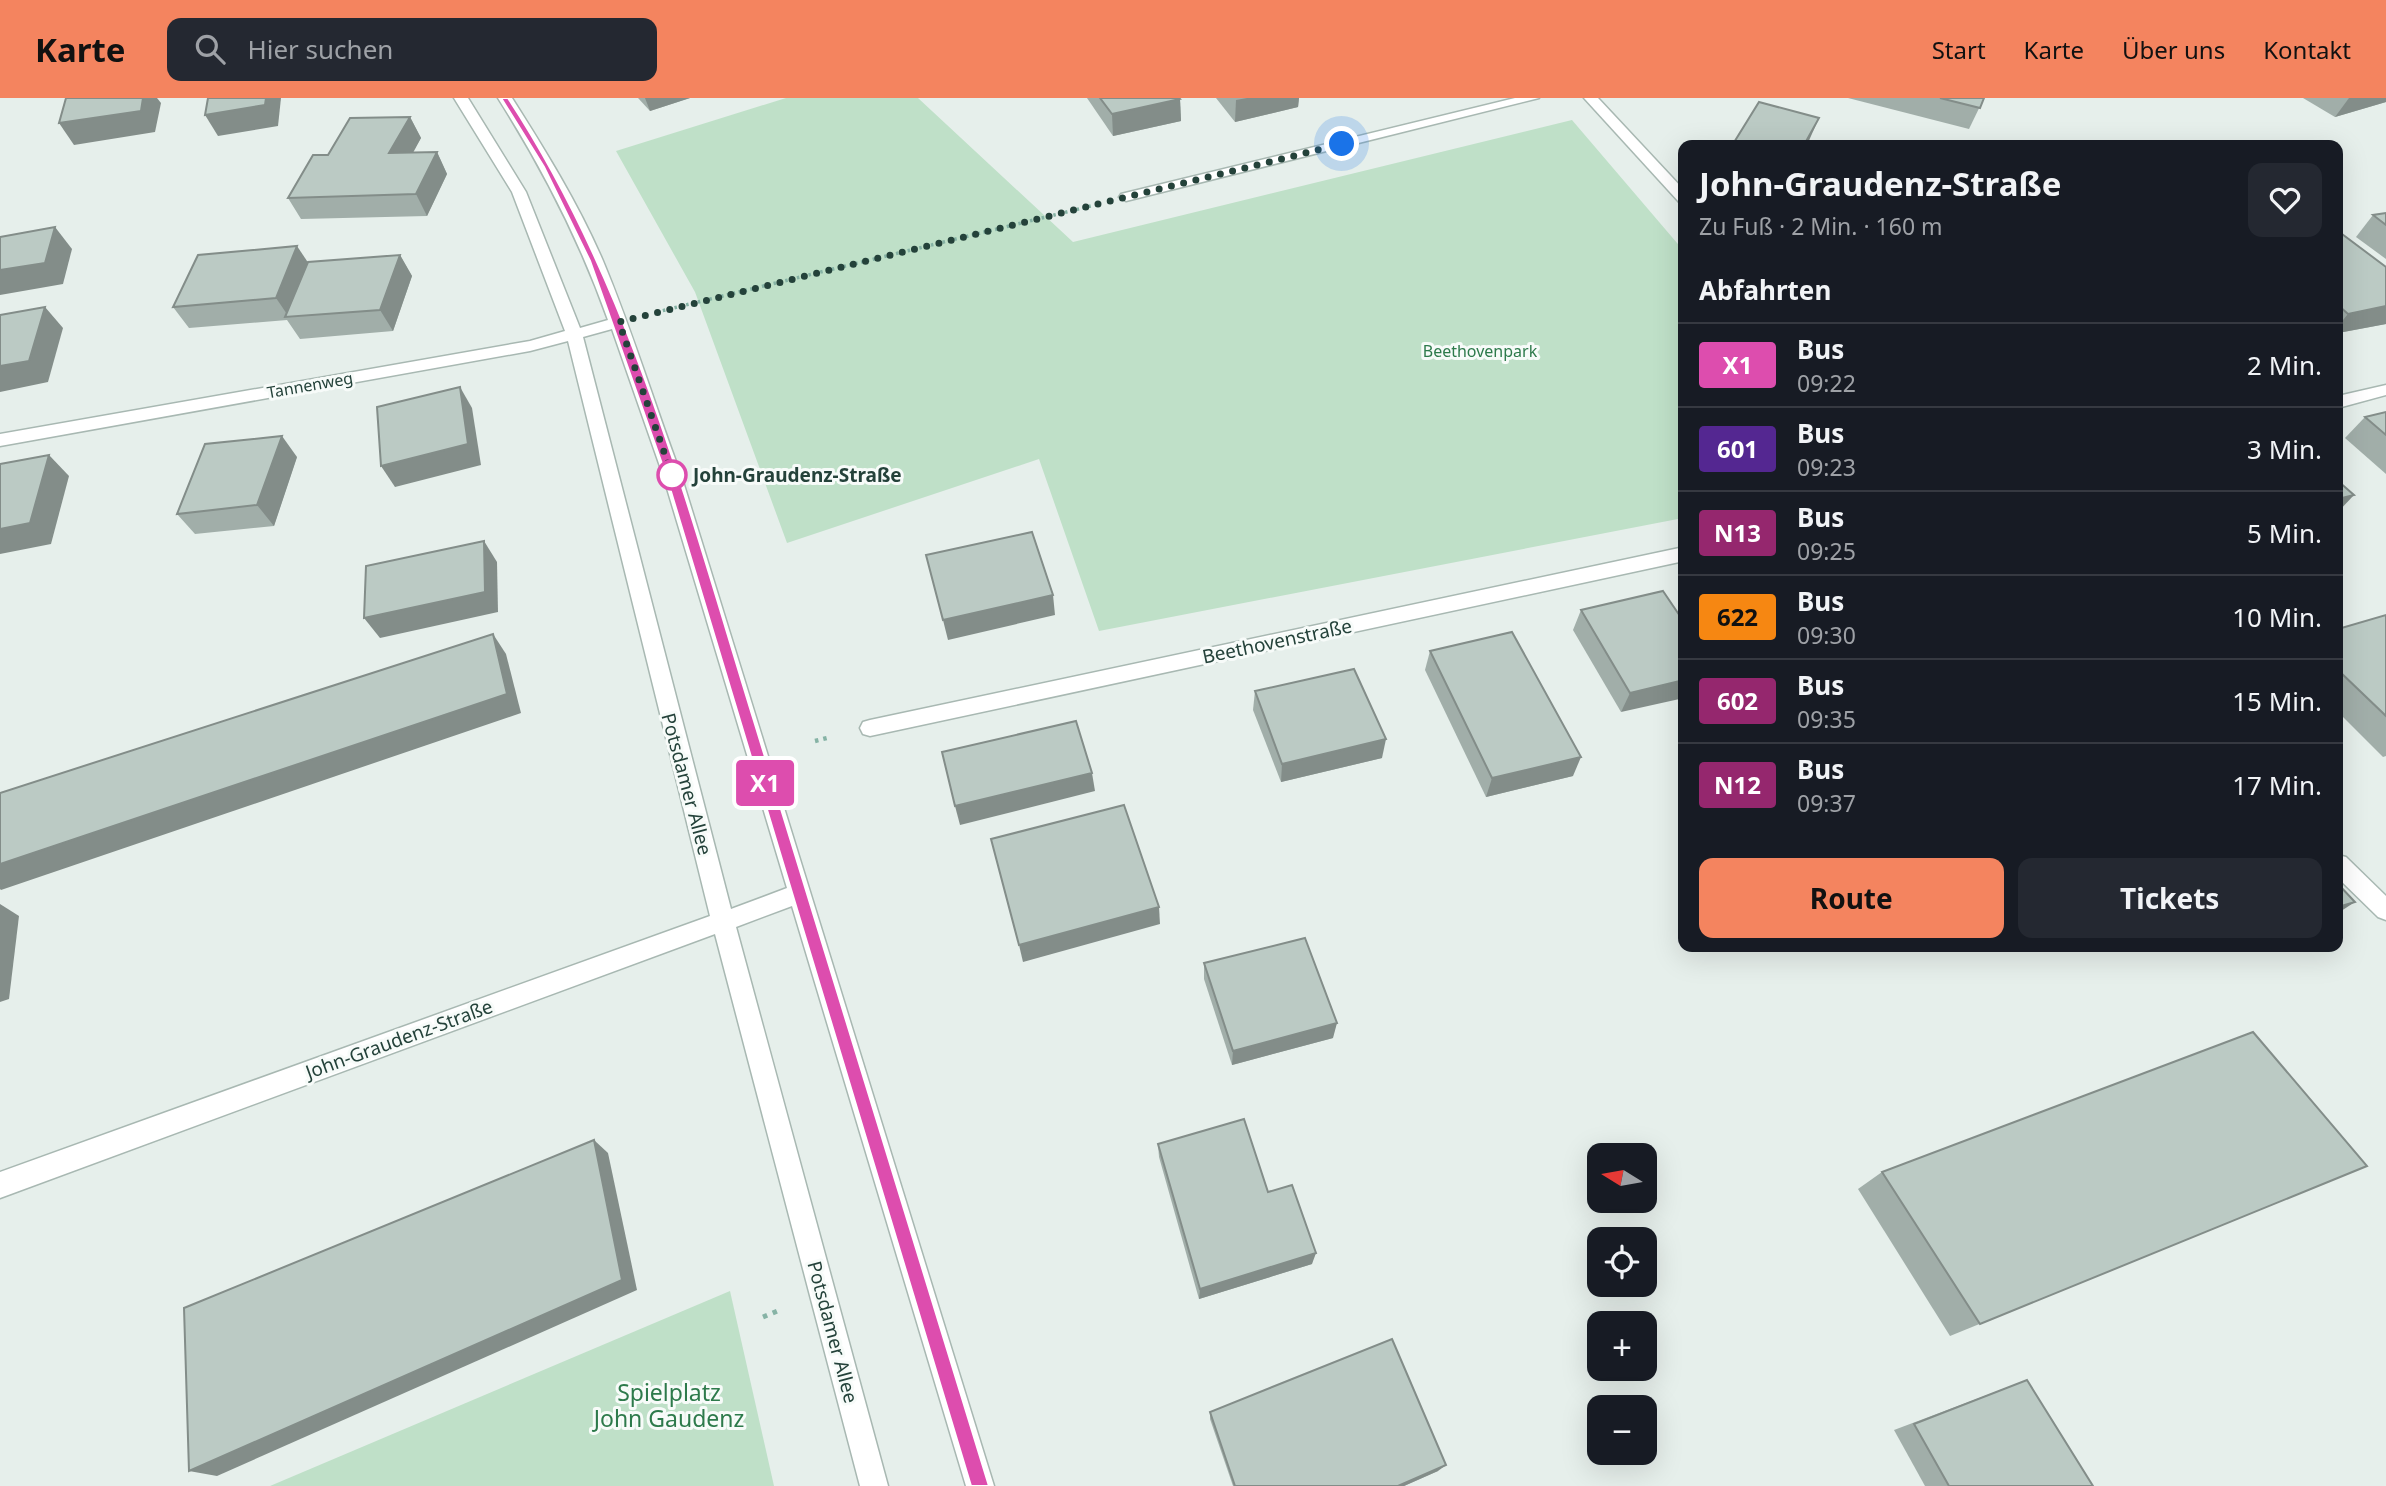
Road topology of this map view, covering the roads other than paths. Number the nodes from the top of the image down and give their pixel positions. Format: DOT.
graph roads {
  1 [pos="461,98"];
  2 [pos="505,98"];
  3 [pos="1532,98"];
  4 [pos="1591,98"];
  5 [pos="1678,192"];
  6 [pos="1126,197"];
  7 [pos="619,322"];
  8 [pos="574,333"];
  9 [pos="2386,390"];
  10 [pos="2343,401"];
  11 [pos="0,440"];
  12 [pos="1678,555"];
  13 [pos="870,728"];
  14 [pos="2343,869"];
  15 [pos="798,894"];
  16 [pos="2386,911"];
  17 [pos="723,921"];
  18 [pos="0,1185"];
  19 [pos="874,1486"];
  20 [pos="980,1486"];
  1 -- 8 [label="street, Potsdamer Allee"];
  2 -- 7 [label="street"];
  3 -- 6 [label="street"];
  4 -- 5 [label="street"];
  7 -- 8 [label="street, Tannenweg"];
  7 -- 15 [label="street"];
  8 -- 11 [label="street, Tannenweg"];
  8 -- 17 [label="street, Potsdamer Allee"];
  9 -- 10 [label="street"];
  12 -- 13 [label="street, Beethovenstraße"];
  14 -- 16 [label="street"];
  15 -- 17 [label="street, John-Graudenz-Straße"];
  15 -- 20 [label="street"];
  17 -- 18 [label="street, John-Graudenz-Straße"];
  17 -- 19 [label="street, Potsdamer Allee"];
}
